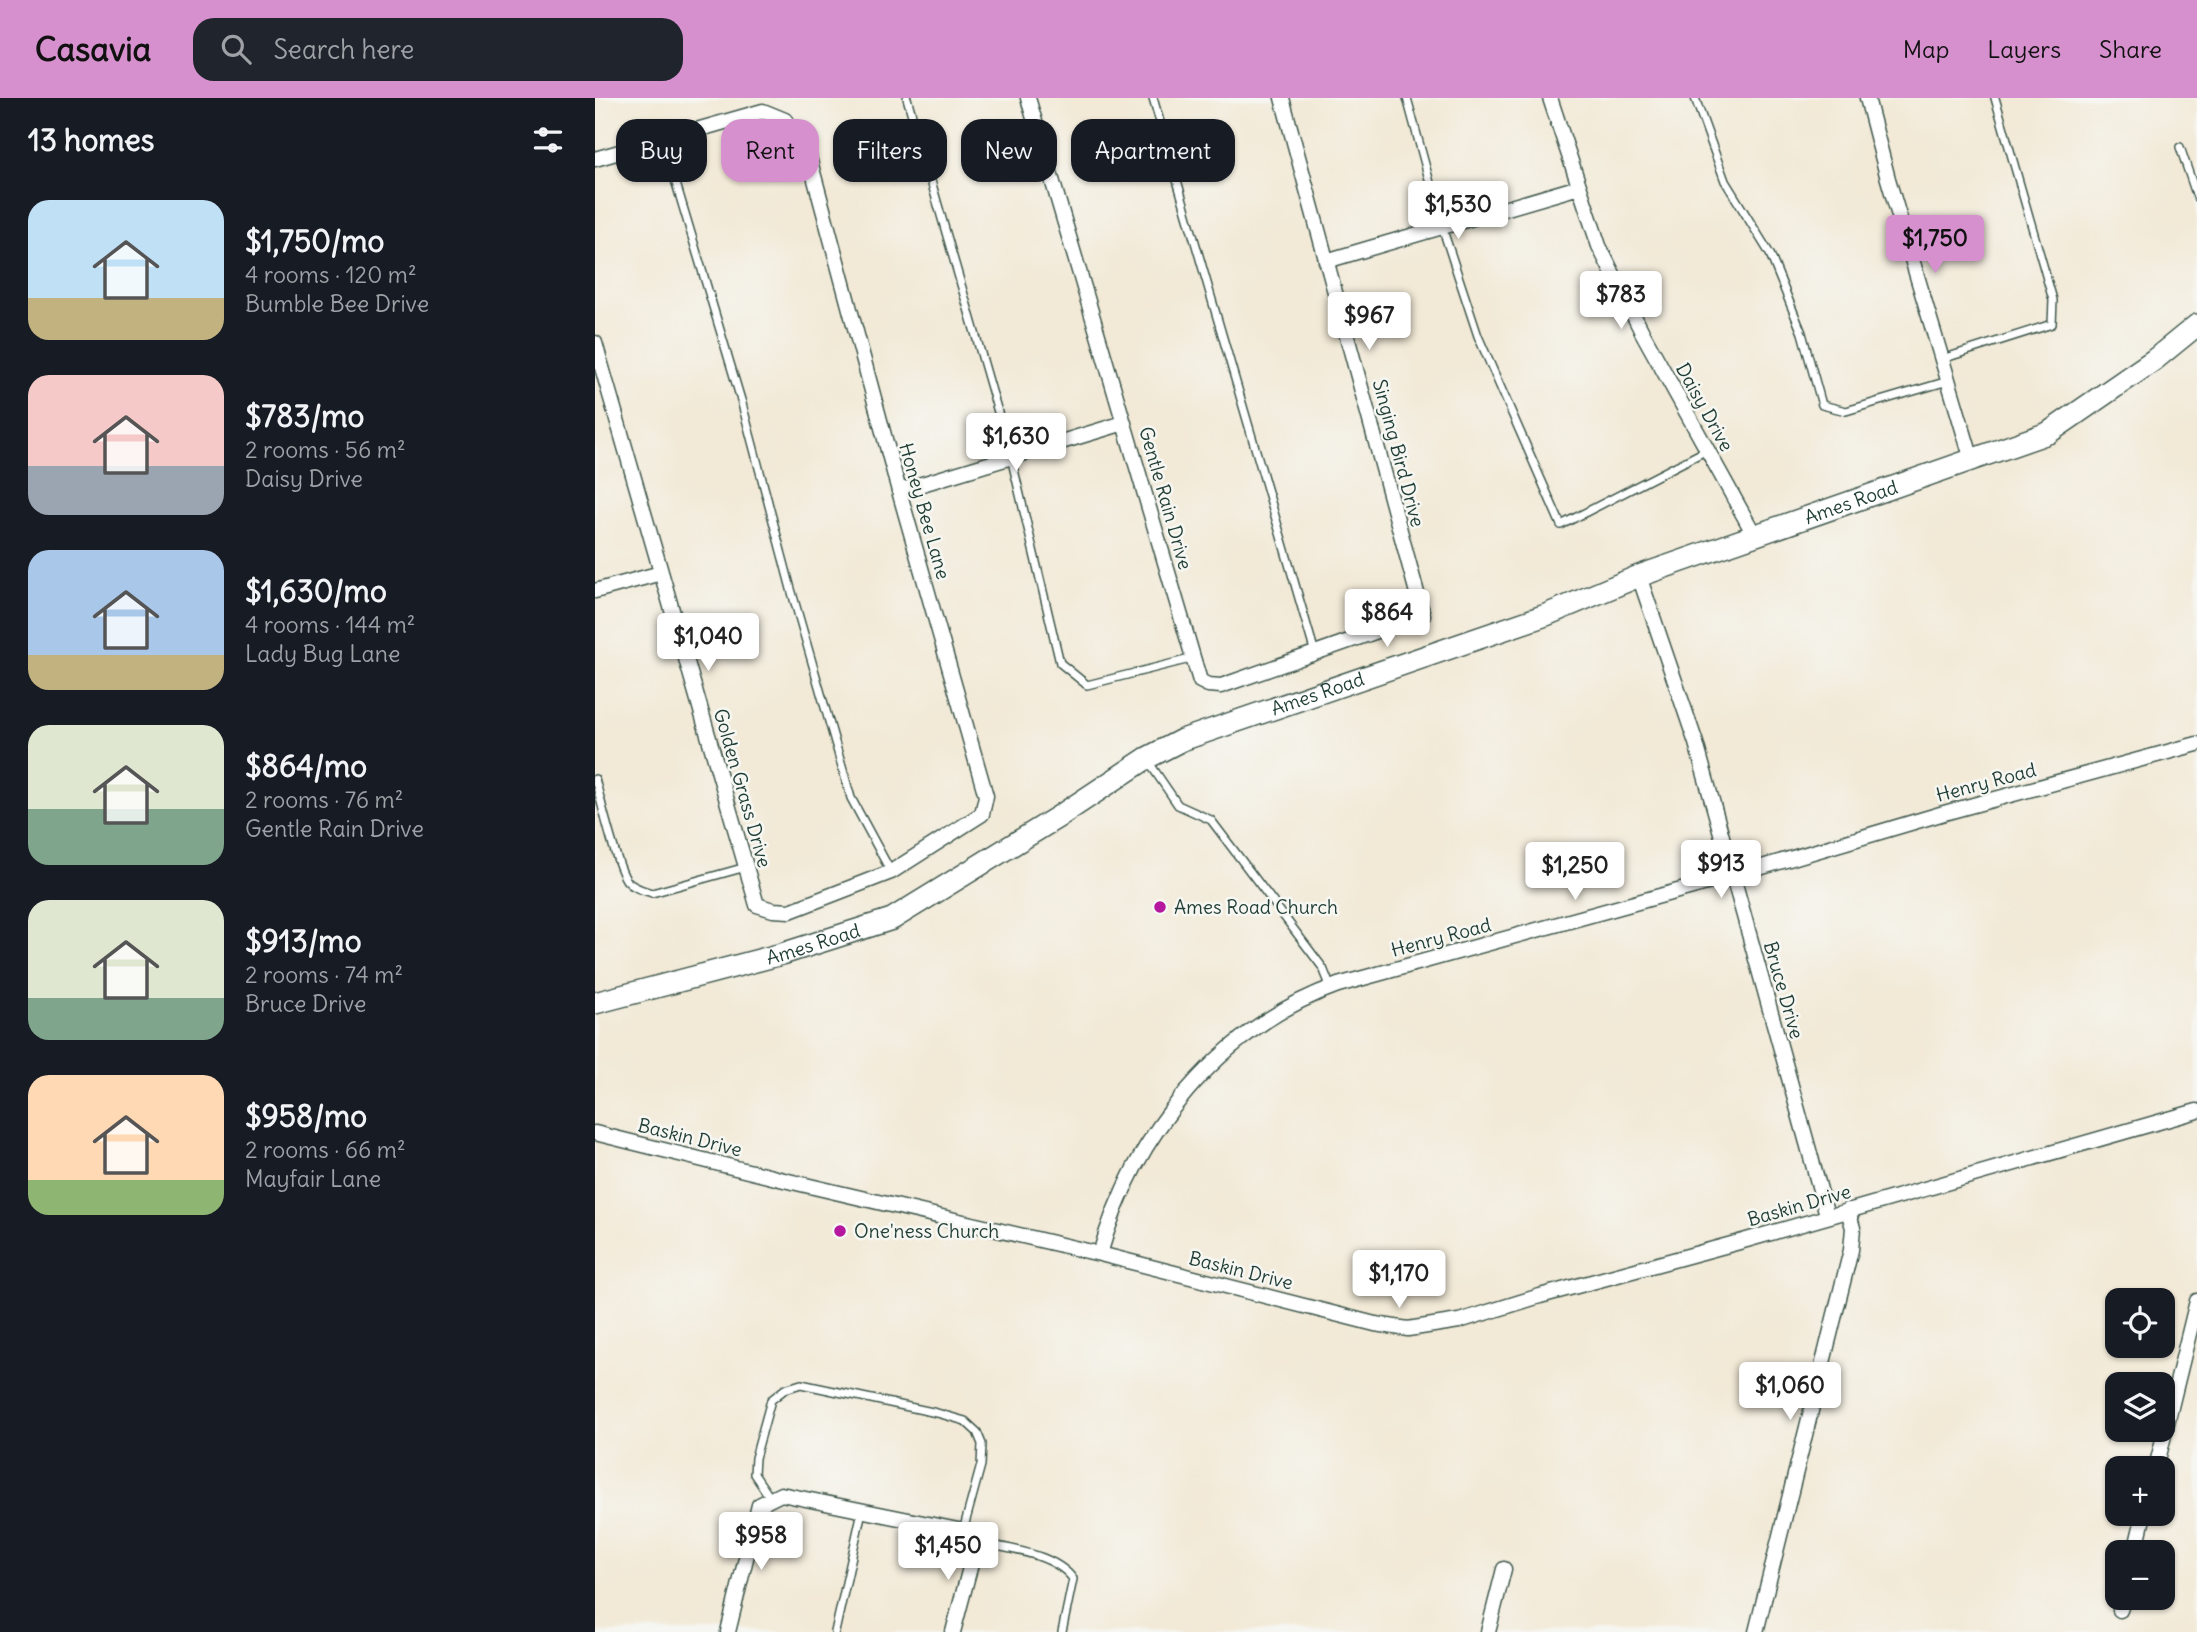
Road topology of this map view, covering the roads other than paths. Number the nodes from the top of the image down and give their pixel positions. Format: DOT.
graph roads {
  1 [pos="907,98"];
  2 [pos="1028,98"];
  3 [pos="1153,98"];
  4 [pos="1282,98"];
  5 [pos="1407,98"];
  6 [pos="1550,98"];
  7 [pos="1695,98"];
  8 [pos="1867,98"];
  9 [pos="1995,98"];
  10 [pos="707,127"];
  11 [pos="2180,147"];
  12 [pos="616,153"];
  13 [pos="595,159"];
  14 [pos="676,182"];
  15 [pos="1579,187"];
  16 [pos="2197,197"];
  17 [pos="1442,227"];
  18 [pos="1326,261"];
  19 [pos="2197,325"];
  20 [pos="595,344"];
  21 [pos="1942,359"];
  22 [pos="1948,381"];
  23 [pos="1124,423"];
  24 [pos="1707,450"];
  25 [pos="1011,457"];
  26 [pos="1972,460"];
  27 [pos="899,491"];
  28 [pos="1755,536"];
  29 [pos="661,573"];
  30 [pos="1639,576"];
  31 [pos="595,591"];
  32 [pos="1423,615"];
  33 [pos="1315,654"];
  34 [pos="1194,659"];
  35 [pos="2197,744"];
  36 [pos="1147,758"];
  37 [pos="595,779"];
  38 [pos="746,867"];
  39 [pos="891,872"];
  40 [pos="1732,877"];
  41 [pos="1331,988"];
  42 [pos="595,1003"];
  43 [pos="2197,1111"];
  44 [pos="595,1133"];
  45 [pos="1848,1210"];
  46 [pos="1827,1215"];
  47 [pos="1100,1254"];
  48 [pos="2197,1301"];
  49 [pos="2159,1456"];
  50 [pos="765,1502"];
  51 [pos="862,1511"];
  52 [pos="964,1536"];
  53 [pos="1504,1569"];
  54 [pos="729,1632"];
  55 [pos="835,1632"];
  56 [pos="954,1632"];
  57 [pos="1062,1632"];
  58 [pos="1488,1632"];
  59 [pos="1756,1632"];
  1 -- 25 [label="lane"];
  2 -- 23 [label="street, Gentle Rain Drive"];
  3 -- 33 [label="lane"];
  4 -- 18 [label="street, Singing Bird Drive"];
  5 -- 17 [label="lane"];
  6 -- 15 [label="street, Daisy Drive"];
  7 -- 22 [label="lane"];
  8 -- 21 [label="street"];
  9 -- 21 [label="lane"];
  10 -- 27 [label="street, Honey Bee Lane"];
  11 -- 16 [label="lane"];
  12 -- 13 [label="street"];
  14 -- 39 [label="lane"];
  15 -- 17 [label="street"];
  15 -- 24 [label="street, Daisy Drive"];
  17 -- 18 [label="street"];
  17 -- 24 [label="lane"];
  18 -- 32 [label="street, Singing Bird Drive"];
  19 -- 26 [label="street, Ames Road"];
  20 -- 29 [label="street, Golden Grass Drive"];
  21 -- 22 [label="street"];
  22 -- 26 [label="street"];
  23 -- 25 [label="street"];
  23 -- 34 [label="street, Gentle Rain Drive"];
  24 -- 28 [label="street, Daisy Drive"];
  25 -- 27 [label="street"];
  25 -- 34 [label="lane"];
  26 -- 28 [label="street, Ames Road"];
  27 -- 39 [label="street, Honey Bee Lane"];
  28 -- 30 [label="street, Ames Road"];
  29 -- 31 [label="street"];
  29 -- 38 [label="street, Golden Grass Drive"];
  30 -- 36 [label="street, Ames Road"];
  30 -- 40 [label="street, Bruce Drive"];
  32 -- 33 [label="street, Gentle Rain Drive"];
  33 -- 34 [label="street, Gentle Rain Drive"];
  35 -- 40 [label="street, Henry Road"];
  36 -- 41 [label="lane"];
  36 -- 42 [label="street, Ames Road"];
  37 -- 38 [label="lane"];
  38 -- 39 [label="street, Golden Grass Drive"];
  40 -- 41 [label="street, Henry Road"];
  40 -- 46 [label="street, Bruce Drive"];
  41 -- 47 [label="street, Henry Road"];
  43 -- 45 [label="street, Baskin Drive"];
  44 -- 47 [label="street, Baskin Drive"];
  45 -- 46 [label="street, Baskin Drive"];
  45 -- 59 [label="street"];
  46 -- 47 [label="street, Baskin Drive"];
  48 -- 49 [label="street"];
  50 -- 51 [label="street"];
  50 -- 52 [label="lane"];
  50 -- 54 [label="street"];
  51 -- 52 [label="street"];
  51 -- 55 [label="lane"];
  52 -- 56 [label="street"];
  52 -- 57 [label="lane"];
  53 -- 58 [label="street"];
}
